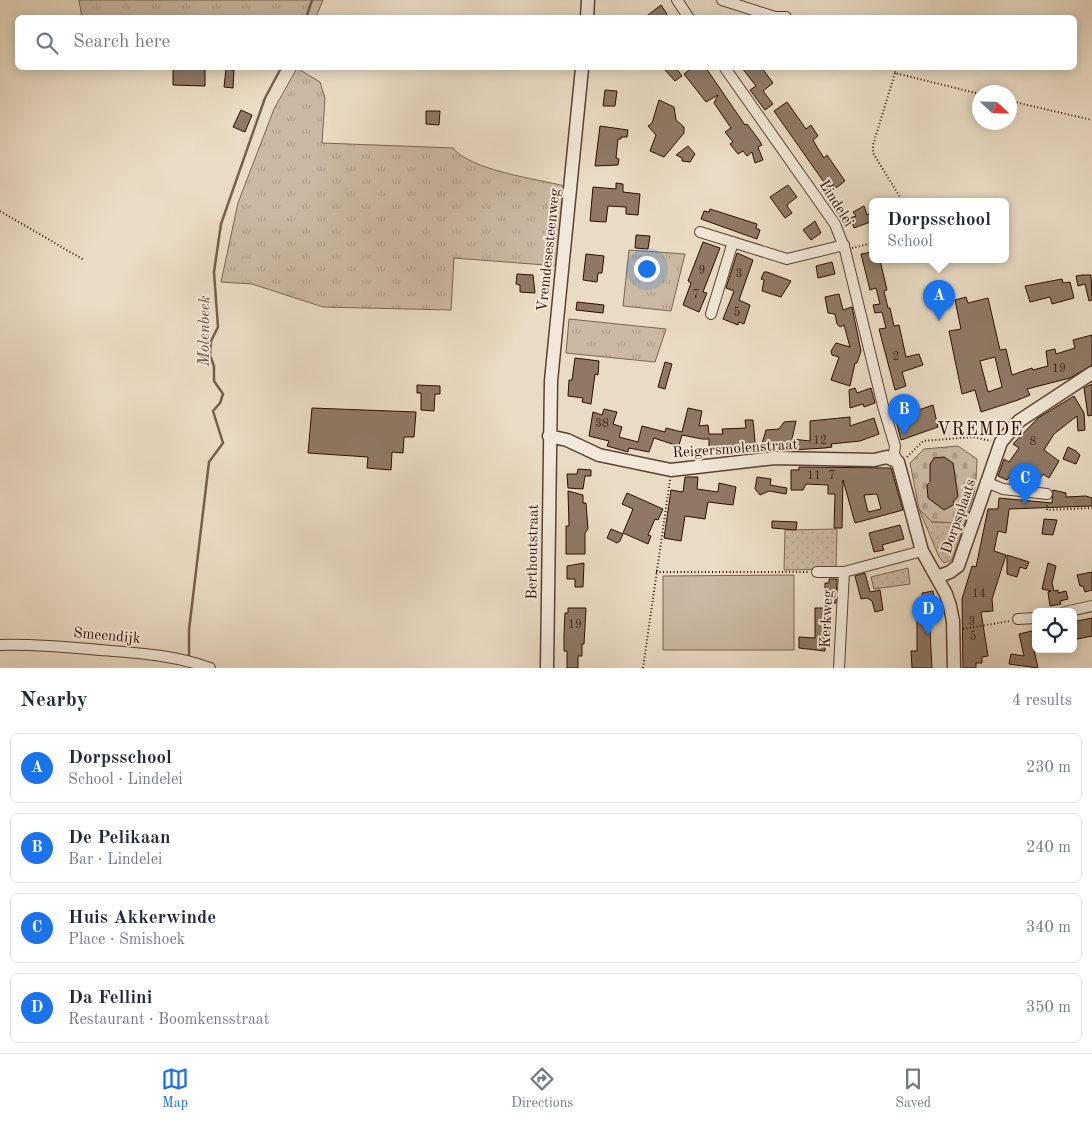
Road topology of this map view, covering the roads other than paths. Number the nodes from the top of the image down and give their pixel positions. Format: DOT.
graph roads {
  1 [pos="588,0"];
  2 [pos="677,0"];
  3 [pos="722,0"];
  4 [pos="587,15"];
  5 [pos="687,15"];
  6 [pos="768,15"];
  7 [pos="582,70"];
  8 [pos="726,70"];
  9 [pos="700,232"];
  10 [pos="733,242"];
  11 [pos="844,248"];
  12 [pos="710,314"];
  13 [pos="1092,374"];
  14 [pos="549,436"];
  15 [pos="898,462"];
  16 [pos="986,482"];
  17 [pos="1046,494"];
  18 [pos="922,551"];
  19 [pos="817,572"];
  20 [pos="844,572"];
  21 [pos="937,577"];
  22 [pos="1092,606"];
  23 [pos="1077,609"];
  24 [pos="1032,618"];
  25 [pos="1018,619"];
  26 [pos="0,645"];
  27 [pos="210,668"];
  28 [pos="547,668"];
  29 [pos="839,668"];
  30 [pos="954,668"];
  1 -- 4 [label="street"];
  2 -- 5 [label="street"];
  3 -- 6 [label="street"];
  7 -- 14 [label="street, Vremdesesteenweg"];
  8 -- 11 [label="street, Lindelei"];
  9 -- 10 [label="street"];
  10 -- 11 [label="street"];
  10 -- 12 [label="street"];
  11 -- 15 [label="street, Lindelei"];
  13 -- 16 [label="street, Dorpsplaats"];
  14 -- 15 [label="street, Reigersmolenstraat"];
  14 -- 28 [label="street, Berthoutstraat"];
  15 -- 18 [label="street, Dorpsplaats"];
  16 -- 17 [label="street"];
  16 -- 21 [label="street, Dorpsplaats"];
  18 -- 20 [label="street, Kerkweg"];
  18 -- 21 [label="street, Dorpsplaats"];
  19 -- 20 [label="street, Kerkweg"];
  20 -- 29 [label="street, Kerkweg"];
  21 -- 30 [label="street"];
  22 -- 23 [label="street"];
  24 -- 25 [label="street"];
  26 -- 27 [label="street, Smeendijk"];
}
